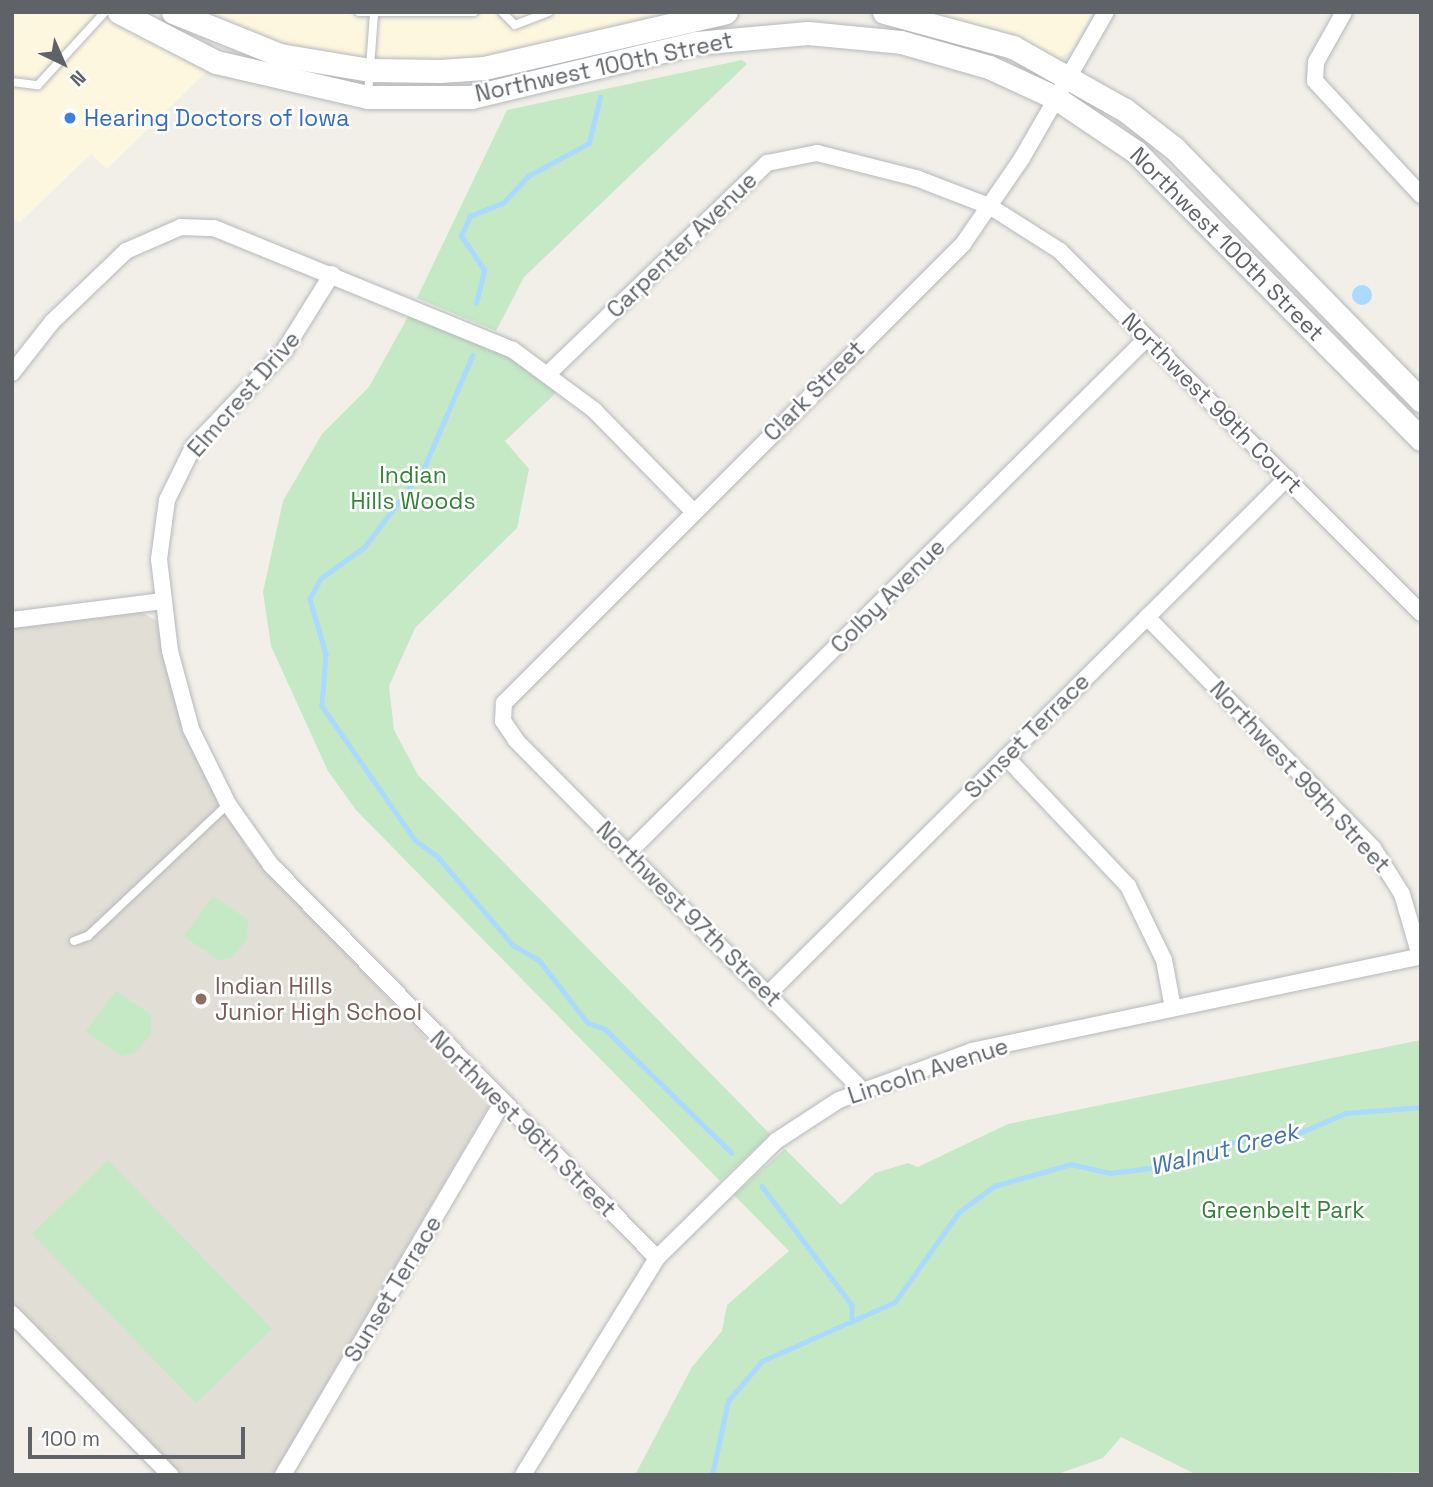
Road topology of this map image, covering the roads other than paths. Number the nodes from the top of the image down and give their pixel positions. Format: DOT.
graph roads {
  1 [pos="105,12"];
  2 [pos="119,12"];
  3 [pos="173,12"];
  4 [pos="359,12"];
  5 [pos="474,12"];
  6 [pos="502,12"];
  7 [pos="549,12"];
  8 [pos="726,12"];
  9 [pos="884,12"];
  10 [pos="1106,12"];
  11 [pos="1344,12"];
  12 [pos="374,14"];
  13 [pos="688,15"];
  14 [pos="696,43"];
  15 [pos="370,70"];
  16 [pos="1070,76"];
  17 [pos="12,82"];
  18 [pos="368,97"];
  19 [pos="1056,98"];
  20 [pos="1421,195"];
  21 [pos="991,207"];
  22 [pos="332,274"];
  23 [pos="1147,338"];
  24 [pos="12,373"];
  25 [pos="550,373"];
  26 [pos="1421,400"];
  27 [pos="1421,439"];
  28 [pos="1287,478"];
  29 [pos="693,511"];
  30 [pos="163,601"];
  31 [pos="1421,613"];
  32 [pos="1147,617"];
  33 [pos="12,620"];
  34 [pos="516,740"];
  35 [pos="1006,757"];
  36 [pos="228,804"];
  37 [pos="628,853"];
  38 [pos="74,941"];
  39 [pos="1420,956"];
  40 [pos="768,994"];
  41 [pos="1173,1008"];
  42 [pos="861,1089"];
  43 [pos="502,1103"];
  44 [pos="657,1258"];
  45 [pos="12,1314"];
  46 [pos="170,1475"];
  47 [pos="283,1475"];
  48 [pos="523,1475"];
  1 -- 17 [label="lane"];
  2 -- 18 [label="main road, Northwest 100th Street"];
  3 -- 15 [label="main road, Northwest 100th Street"];
  4 -- 12 [label="lane"];
  5 -- 12 [label="lane"];
  6 -- 7 [label="lane"];
  8 -- 13 [label="main road, Northwest 100th Street"];
  9 -- 16 [label="main road, Northwest 100th Street"];
  10 -- 16 [label="street, Clark Street"];
  11 -- 20 [label="street"];
  12 -- 15 [label="lane"];
  13 -- 14 [label="lane"];
  13 -- 15 [label="main road, Northwest 100th Street"];
  14 -- 18 [label="main road, Northwest 100th Street"];
  14 -- 19 [label="main road, Northwest 100th Street"];
  15 -- 18 [label="lane"];
  16 -- 19 [label="street, Clark Street"];
  16 -- 26 [label="main road, Northwest 100th Street"];
  19 -- 21 [label="street, Clark Street"];
  19 -- 27 [label="main road, Northwest 100th Street"];
  21 -- 23 [label="street, Northwest 99th Court"];
  21 -- 25 [label="street, Carpenter Avenue"];
  21 -- 29 [label="street, Clark Street"];
  22 -- 24 [label="street"];
  22 -- 25 [label="street"];
  22 -- 30 [label="street, Elmcrest Drive"];
  23 -- 28 [label="street, Northwest 99th Court"];
  23 -- 37 [label="street, Colby Avenue"];
  25 -- 29 [label="street"];
  28 -- 31 [label="street, Northwest 99th Court"];
  28 -- 32 [label="street, Sunset Terrace"];
  29 -- 34 [label="street, Clark Street"];
  30 -- 33 [label="street"];
  30 -- 36 [label="street, Northwest 96th Street"];
  32 -- 35 [label="street, Sunset Terrace"];
  32 -- 39 [label="street, Northwest 99th Street"];
  34 -- 37 [label="street, Northwest 97th Street"];
  35 -- 40 [label="street, Sunset Terrace"];
  35 -- 41 [label="street"];
  36 -- 38 [label="lane"];
  36 -- 43 [label="street, Northwest 96th Street"];
  37 -- 40 [label="street, Northwest 97th Street"];
  39 -- 41 [label="street, Lincoln Avenue"];
  40 -- 42 [label="street, Northwest 97th Street"];
  41 -- 42 [label="street, Lincoln Avenue"];
  42 -- 44 [label="street, Lincoln Avenue"];
  43 -- 44 [label="street, Northwest 96th Street"];
  43 -- 47 [label="street, Sunset Terrace"];
  44 -- 48 [label="street, Lincoln Avenue"];
  45 -- 46 [label="street"];
}
